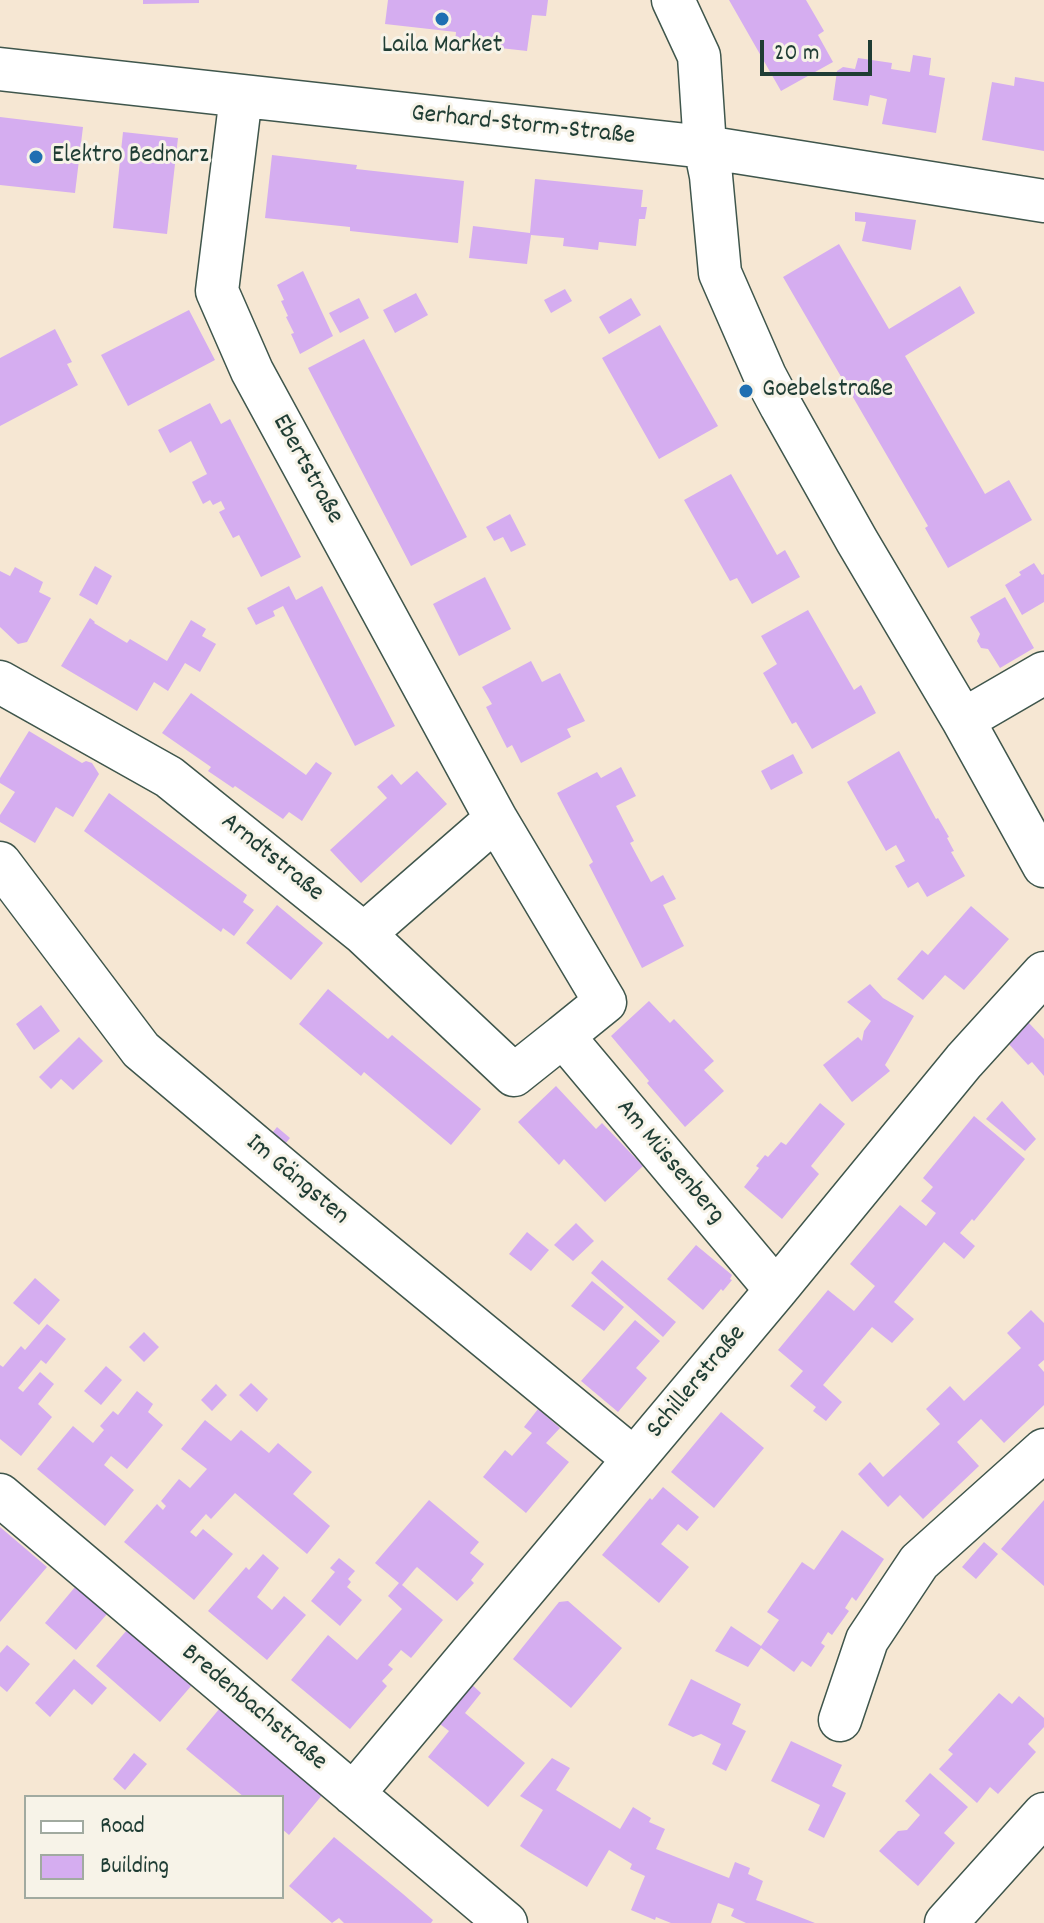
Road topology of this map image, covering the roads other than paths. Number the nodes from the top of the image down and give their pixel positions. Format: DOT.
graph roads {
  1 [pos="673,0"];
  2 [pos="0,69"];
  3 [pos="241,96"];
  4 [pos="705,147"];
  5 [pos="1044,201"];
  6 [pos="1044,673"];
  7 [pos="0,682"];
  8 [pos="963,720"];
  9 [pos="496,819"];
  10 [pos="1039,846"];
  11 [pos="0,863"];
  12 [pos="364,934"];
  13 [pos="1044,973"];
  14 [pos="563,1036"];
  15 [pos="776,1290"];
  16 [pos="1044,1450"];
  17 [pos="634,1459"];
  18 [pos="0,1495"];
  19 [pos="840,1720"];
  20 [pos="353,1794"];
  21 [pos="1044,1814"];
  22 [pos="506,1923"];
  23 [pos="946,1923"];
  1 -- 4 [label="street"];
  2 -- 3 [label="street, Gerhard-Storm-Straße"];
  3 -- 4 [label="street, Gerhard-Storm-Straße"];
  3 -- 9 [label="street, Ebertstraße"];
  4 -- 5 [label="street, Gerhard-Storm-Straße"];
  4 -- 8 [label="street"];
  6 -- 8 [label="street"];
  7 -- 12 [label="street, Arndtstraße"];
  8 -- 10 [label="street"];
  9 -- 12 [label="street"];
  9 -- 14 [label="street, Ebertstraße"];
  11 -- 17 [label="street, Im Gängsten"];
  12 -- 14 [label="street, Arndtstraße"];
  13 -- 15 [label="street, Schillerstraße"];
  14 -- 15 [label="street, Am Müssenberg"];
  15 -- 17 [label="street, Schillerstraße"];
  16 -- 19 [label="street"];
  17 -- 20 [label="street, Schillerstraße"];
  18 -- 20 [label="street, Bredenbachstraße"];
  20 -- 22 [label="street, Bredenbachstraße"];
  21 -- 23 [label="street"];
}
